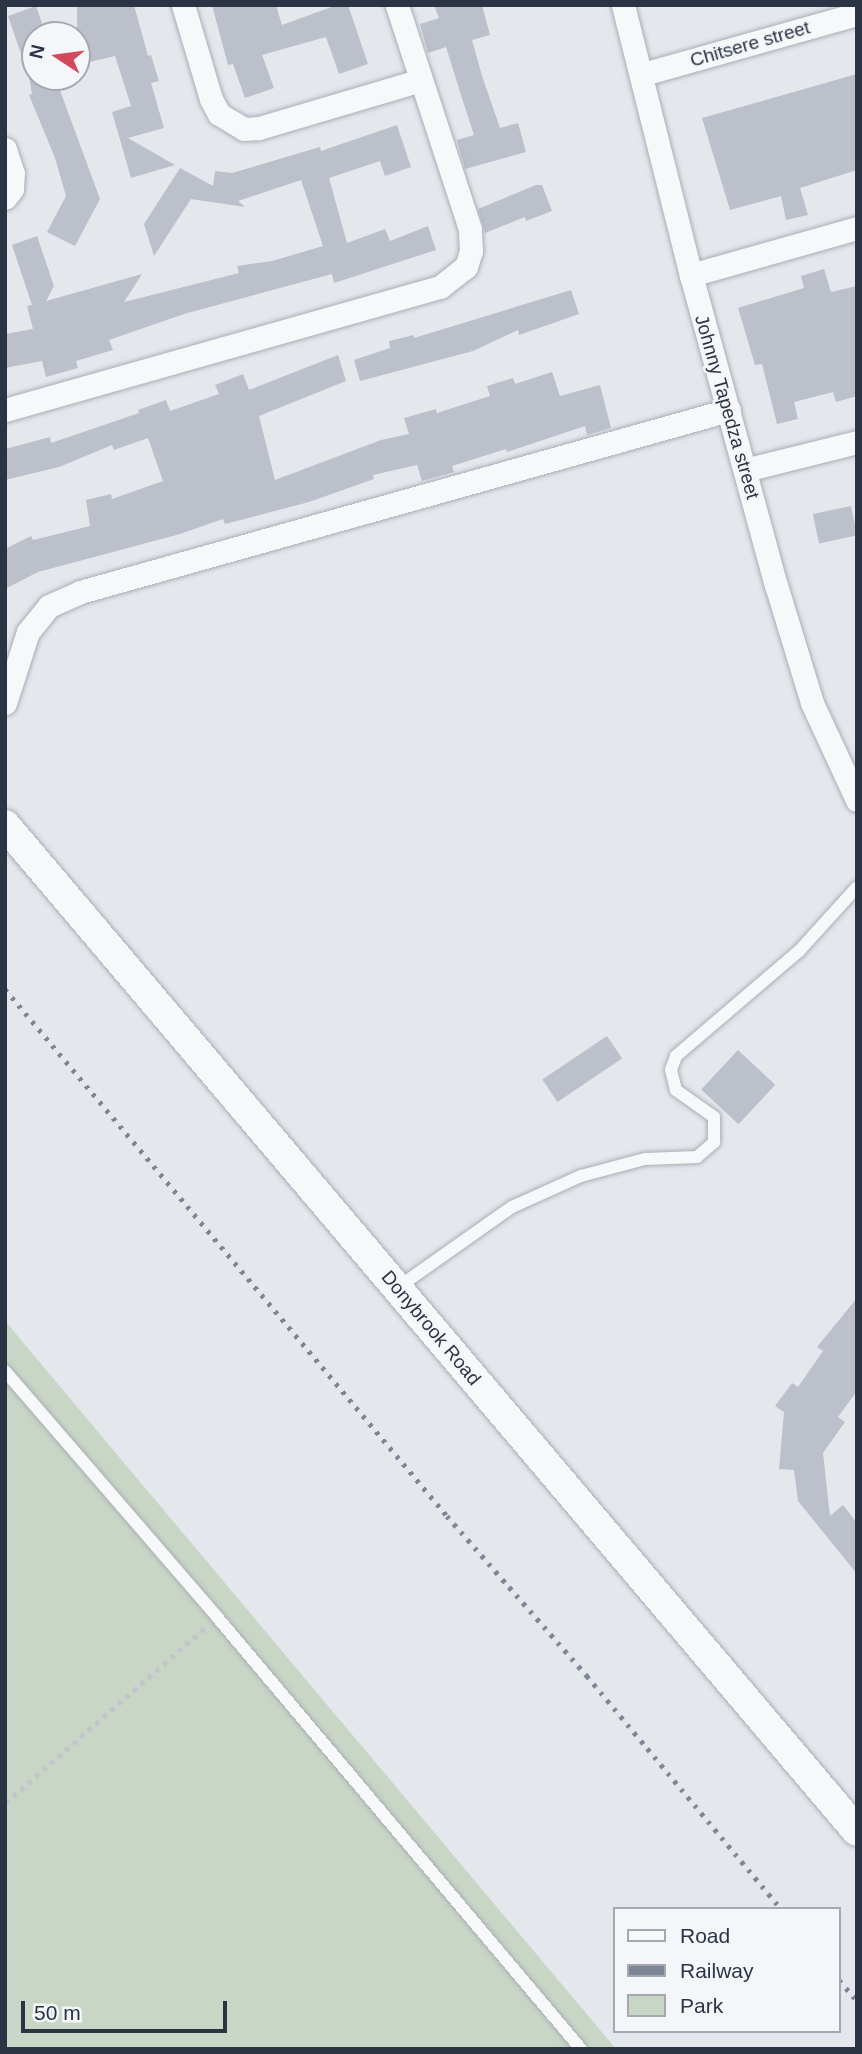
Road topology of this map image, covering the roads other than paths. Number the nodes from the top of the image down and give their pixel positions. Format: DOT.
graph roads {
  1 [pos="183,5"];
  2 [pos="397,5"];
  3 [pos="623,5"];
  4 [pos="857,14"];
  5 [pos="643,74"];
  6 [pos="421,80"];
  7 [pos="5,149"];
  8 [pos="5,198"];
  9 [pos="857,228"];
  10 [pos="691,275"];
  11 [pos="5,410"];
  12 [pos="729,410"];
  13 [pos="857,442"];
  14 [pos="745,470"];
  15 [pos="5,703"];
  16 [pos="857,800"];
  17 [pos="5,825"];
  18 [pos="857,887"];
  19 [pos="397,1288"];
  20 [pos="5,1371"];
  21 [pos="857,1831"];
  22 [pos="580,2049"];
  1 -- 6 [label="street"];
  2 -- 6 [label="street"];
  3 -- 5 [label="street, Johnny Tapedza street"];
  4 -- 5 [label="street, Chitsere street"];
  5 -- 10 [label="street, Johnny Tapedza street"];
  6 -- 11 [label="street"];
  7 -- 8 [label="street"];
  9 -- 10 [label="street"];
  10 -- 12 [label="street, Johnny Tapedza street"];
  12 -- 14 [label="street, Johnny Tapedza street"];
  12 -- 15 [label="street"];
  13 -- 14 [label="street"];
  14 -- 16 [label="street, Johnny Tapedza street"];
  17 -- 19 [label="street, Donybrook Road"];
  18 -- 19 [label="lane"];
  19 -- 21 [label="street, Donybrook Road"];
  20 -- 22 [label="lane"];
}
